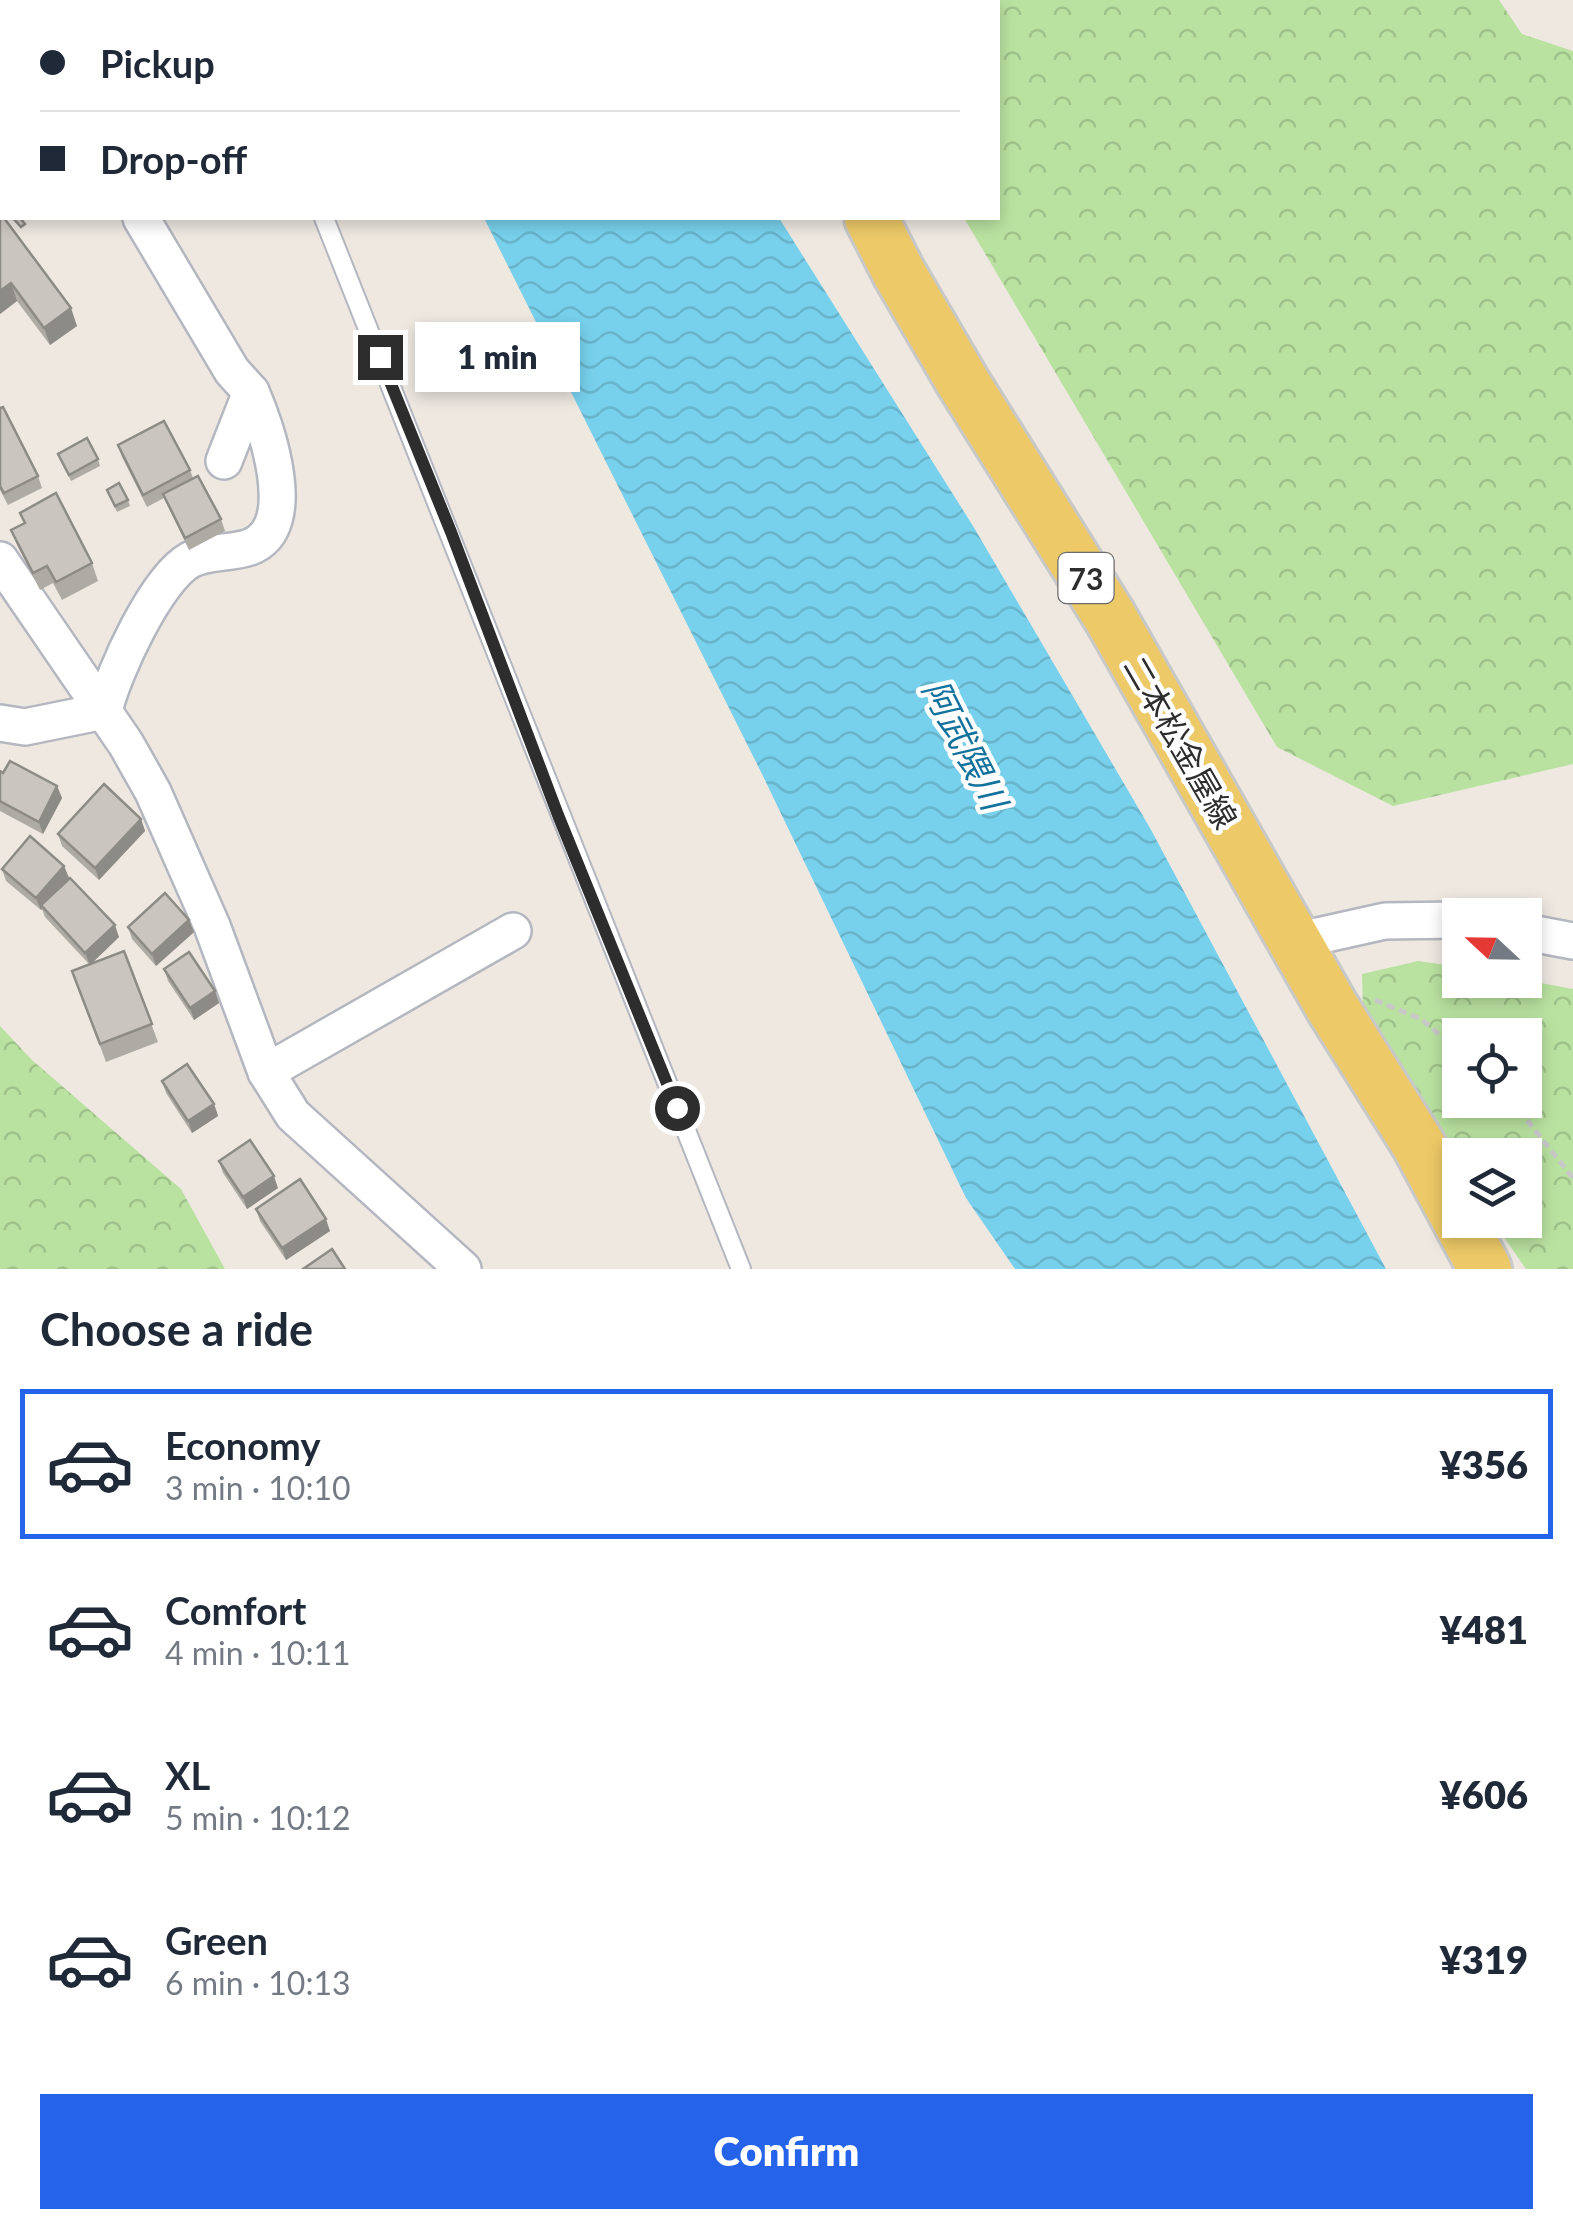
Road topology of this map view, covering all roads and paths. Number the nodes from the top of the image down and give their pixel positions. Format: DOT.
graph roads {
  1 [pos="141,220"];
  2 [pos="325,220"];
  3 [pos="872,220"];
  4 [pos="251,392"];
  5 [pos="224,461"];
  6 [pos="0,560"];
  7 [pos="104,711"];
  8 [pos="0,723"];
  9 [pos="1442,920"];
  10 [pos="513,931"];
  11 [pos="1542,935"];
  12 [pos="1295,941"];
  13 [pos="1573,941"];
  14 [pos="1332,1006"];
  15 [pos="1442,1037"];
  16 [pos="266,1072"];
  17 [pos="1525,1118"];
  18 [pos="1573,1178"];
  19 [pos="464,1269"];
  20 [pos="741,1269"];
  21 [pos="1485,1269"];
  1 -- 4 [label="street"];
  2 -- 20 [label="lane"];
  3 -- 12 [label="main road, 二本松金屋線 / 73"];
  4 -- 5 [label="street"];
  4 -- 7 [label="street"];
  6 -- 7 [label="street"];
  7 -- 8 [label="street"];
  7 -- 16 [label="street"];
  9 -- 12 [label="street"];
  10 -- 16 [label="street"];
  11 -- 13 [label="street"];
  12 -- 14 [label="main road, 二本松金屋線 / 73"];
  14 -- 15 [label="path"];
  14 -- 21 [label="main road, 二本松金屋線 / 73"];
  16 -- 19 [label="street"];
  17 -- 18 [label="path"];
}
